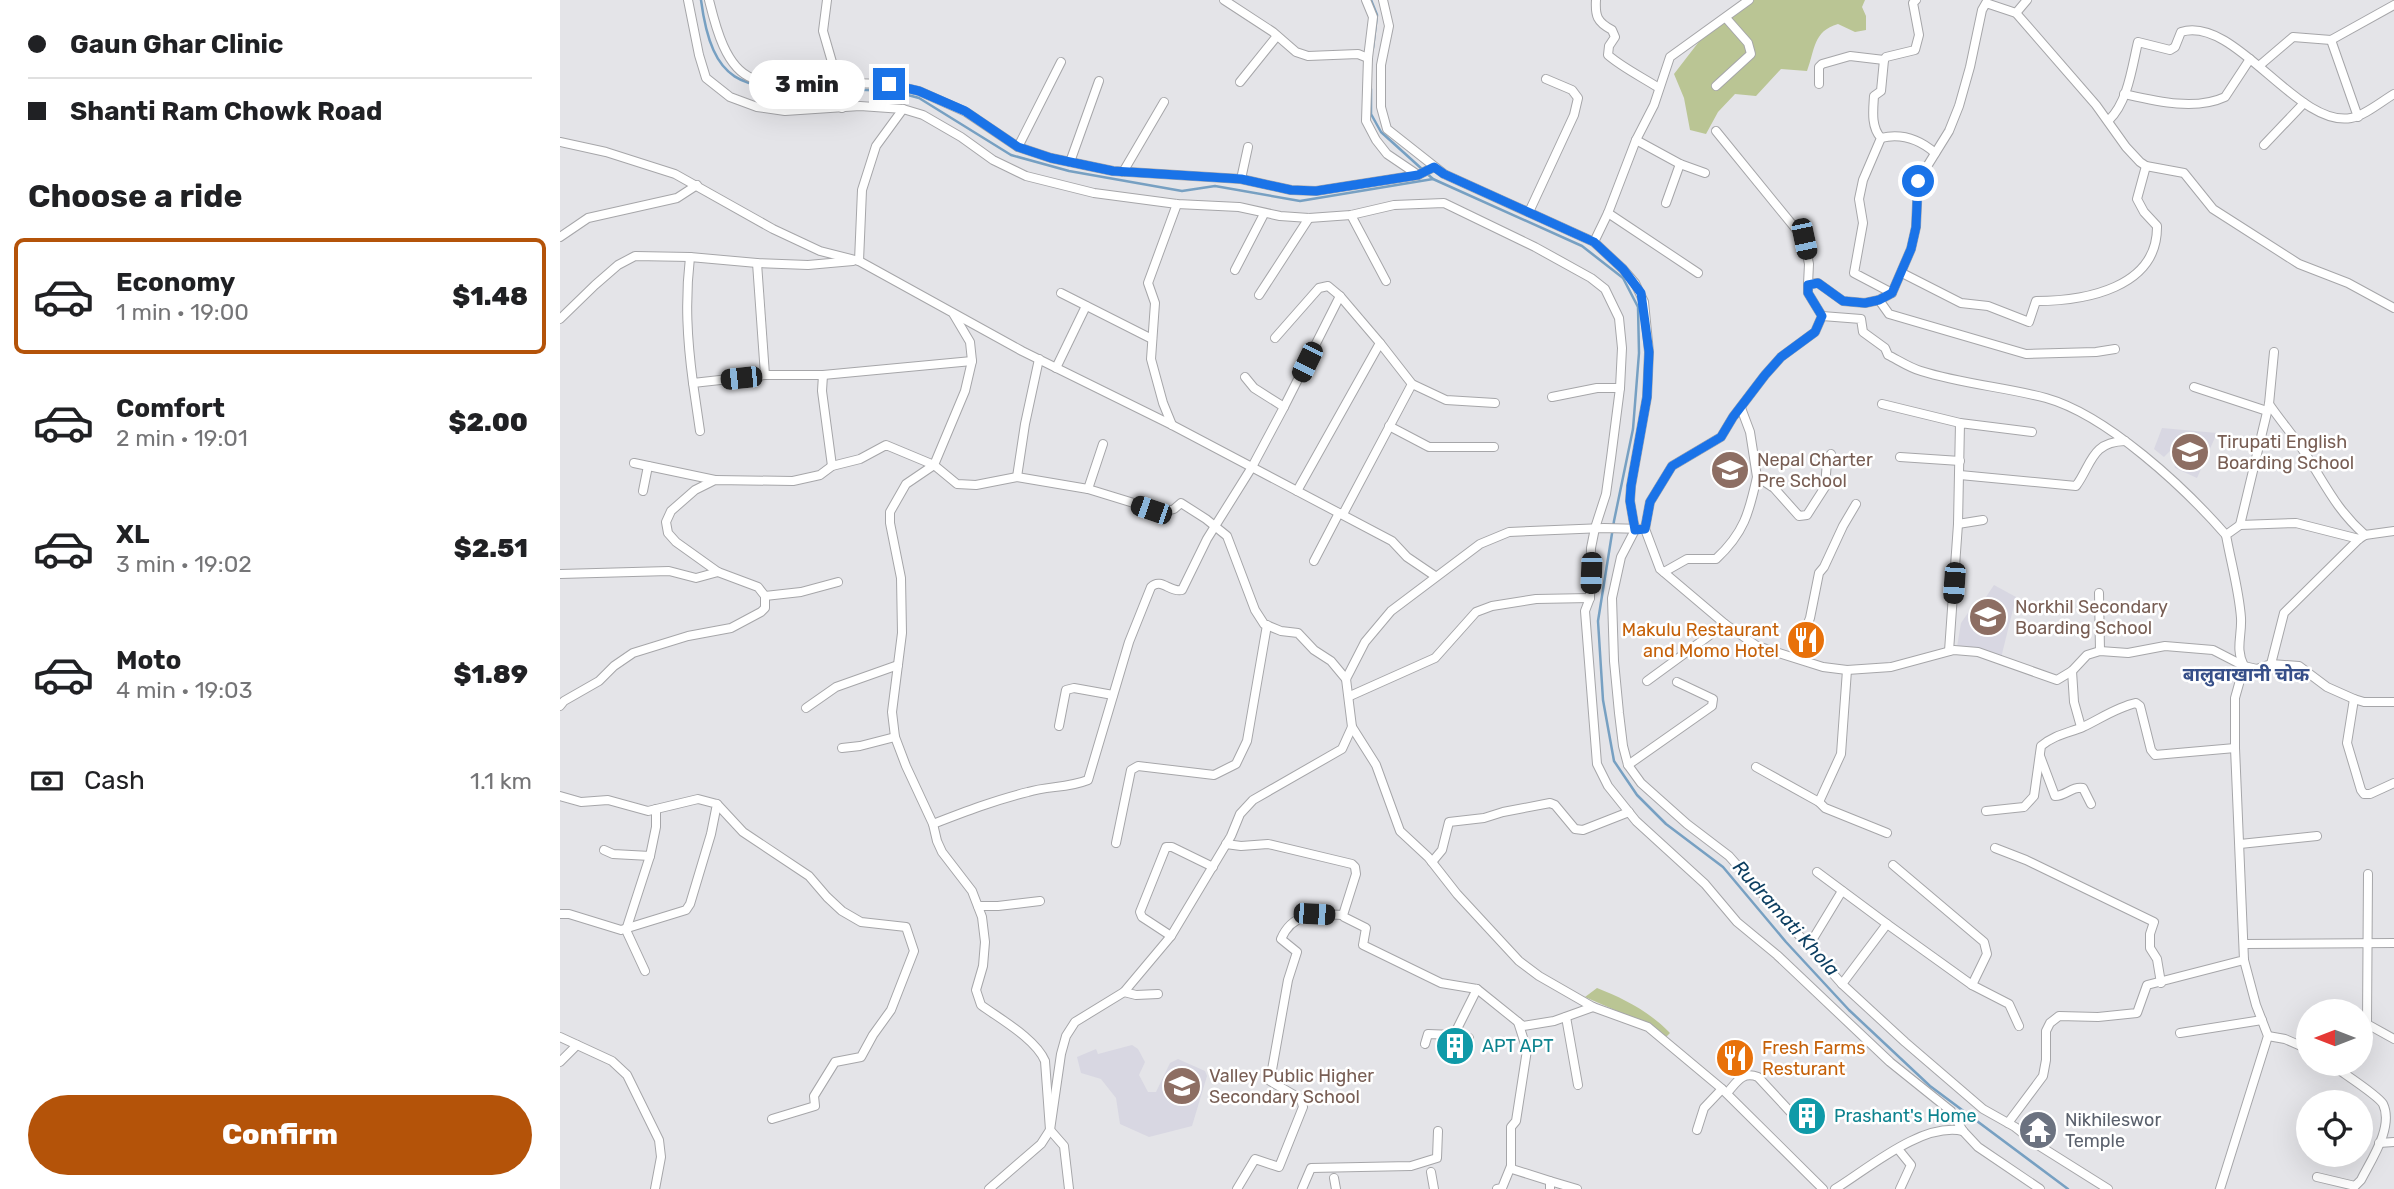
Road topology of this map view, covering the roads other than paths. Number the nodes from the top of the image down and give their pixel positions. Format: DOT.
graph roads {
  1 [pos="688,0"];
  2 [pos="709,0"];
  3 [pos="827,0"];
  4 [pos="1224,0"];
  5 [pos="1366,0"];
  6 [pos="1383,0"];
  7 [pos="1596,0"];
  8 [pos="1749,0"];
  9 [pos="1916,0"];
  10 [pos="2027,0"];
  11 [pos="1984,1"];
  12 [pos="2394,5"];
  13 [pos="2016,13"];
  14 [pos="1726,18"];
  15 [pos="1278,36"];
  16 [pos="2331,40"];
  17 [pos="1368,58"];
  18 [pos="2250,59"];
  19 [pos="1884,60"];
  20 [pos="1061,62"];
  21 [pos="2259,66"];
  22 [pos="1546,79"];
  23 [pos="1099,80"];
  24 [pos="1240,82"];
  25 [pos="838,84"];
  26 [pos="1819,84"];
  27 [pos="1716,86"];
  28 [pos="1659,88"];
  29 [pos="2124,94"];
  30 [pos="2394,94"];
  31 [pos="1164,102"];
  32 [pos="2304,103"];
  33 [pos="841,104"];
  34 [pos="903,108"];
  35 [pos="2358,117"];
  36 [pos="2109,120"];
  37 [pos="1716,131"];
  38 [pos="1881,138"];
  39 [pos="1636,140"];
  40 [pos="560,142"];
  41 [pos="2264,145"];
  42 [pos="1018,147"];
  43 [pos="1248,147"];
  44 [pos="1935,153"];
  45 [pos="1070,162"];
  46 [pos="1680,164"];
  47 [pos="2146,166"];
  48 [pos="1434,167"];
  49 [pos="1123,172"];
  50 [pos="1705,173"];
  51 [pos="1418,175"];
  52 [pos="1241,179"];
  53 [pos="698,185"];
  54 [pos="1666,203"];
  55 [pos="1177,204"];
  56 [pos="1529,212"];
  57 [pos="1608,213"];
  58 [pos="1264,214"];
  59 [pos="1351,215"];
  60 [pos="1309,218"];
  61 [pos="560,237"];
  62 [pos="1594,242"];
  63 [pos="690,257"];
  64 [pos="859,261"];
  65 [pos="757,263"];
  66 [pos="1235,270"];
  67 [pos="1698,273"];
  68 [pos="1902,273"];
  69 [pos="1386,281"];
  70 [pos="1808,285"];
  71 [pos="1061,293"];
  72 [pos="1892,293"];
  73 [pos="1259,295"];
  74 [pos="1340,296"];
  75 [pos="1879,300"];
  76 [pos="1086,306"];
  77 [pos="2394,307"];
  78 [pos="954,315"];
  79 [pos="1822,316"];
  80 [pos="560,319"];
  81 [pos="1275,338"];
  82 [pos="1152,339"];
  83 [pos="1380,343"];
  84 [pos="2115,349"];
  85 [pos="2274,352"];
  86 [pos="1039,359"];
  87 [pos="972,360"];
  88 [pos="1056,368"];
  89 [pos="765,375"];
  90 [pos="823,375"];
  91 [pos="1245,377"];
  92 [pos="693,383"];
  93 [pos="1412,384"];
  94 [pos="2194,387"];
  95 [pos="1620,388"];
  96 [pos="1552,397"];
  97 [pos="1495,403"];
  98 [pos="1882,404"];
  99 [pos="1284,407"];
  100 [pos="2268,407"];
  101 [pos="1741,408"];
  102 [pos="1960,423"];
  103 [pos="1172,425"];
  104 [pos="1389,426"];
  105 [pos="700,431"];
  106 [pos="2032,432"];
  107 [pos="2126,440"];
  108 [pos="1103,444"];
  109 [pos="1494,447"];
  110 [pos="1831,454"];
  111 [pos="1899,457"];
  112 [pos="1960,461"];
  113 [pos="634,463"];
  114 [pos="934,465"];
  115 [pos="648,466"];
  116 [pos="832,466"];
  117 [pos="1252,467"];
  118 [pos="1960,475"];
  119 [pos="1017,477"];
  120 [pos="1757,477"];
  121 [pos="715,480"];
  122 [pos="1087,489"];
  123 [pos="643,491"];
  124 [pos="1297,491"];
  125 [pos="1856,504"];
  126 [pos="1341,513"];
  127 [pos="1983,520"];
  128 [pos="1958,524"];
  129 [pos="2240,525"];
  130 [pos="1214,526"];
  131 [pos="1599,528"];
  132 [pos="1645,529"];
  133 [pos="1631,530"];
  134 [pos="2394,531"];
  135 [pos="2226,536"];
  136 [pos="2362,537"];
  137 [pos="1314,561"];
  138 [pos="718,572"];
  139 [pos="1664,572"];
  140 [pos="560,574"];
  141 [pos="1434,576"];
  142 [pos="838,582"];
  143 [pos="2099,593"];
  144 [pos="765,596"];
  145 [pos="1590,598"];
  146 [pos="1725,624"];
  147 [pos="1267,625"];
  148 [pos="1949,651"];
  149 [pos="2101,652"];
  150 [pos="1795,657"];
  151 [pos="2272,663"];
  152 [pos="898,666"];
  153 [pos="2244,666"];
  154 [pos="1847,670"];
  155 [pos="2072,671"];
  156 [pos="1346,678"];
  157 [pos="1647,681"];
  158 [pos="1677,682"];
  159 [pos="1114,695"];
  160 [pos="1350,696"];
  161 [pos="2354,699"];
  162 [pos="2394,702"];
  163 [pos="560,706"];
  164 [pos="806,708"];
  165 [pos="1059,726"];
  166 [pos="1352,727"];
  167 [pos="2081,727"];
  168 [pos="895,737"];
  169 [pos="842,748"];
  170 [pos="2235,748"];
  171 [pos="2039,753"];
  172 [pos="1629,765"];
  173 [pos="1756,766"];
  174 [pos="2394,783"];
  175 [pos="560,796"];
  176 [pos="1819,802"];
  177 [pos="717,804"];
  178 [pos="2091,804"];
  179 [pos="656,809"];
  180 [pos="1986,811"];
  181 [pos="1629,812"];
  182 [pos="933,824"];
  183 [pos="1887,833"];
  184 [pos="2316,836"];
  185 [pos="1116,843"];
  186 [pos="1226,844"];
  187 [pos="2240,844"];
  188 [pos="1995,848"];
  189 [pos="604,850"];
  190 [pos="650,856"];
  191 [pos="1432,862"];
  192 [pos="1893,865"];
  193 [pos="1213,867"];
  194 [pos="1816,872"];
  195 [pos="2368,874"];
  196 [pos="1842,891"];
  197 [pos="1040,901"];
  198 [pos="978,906"];
  199 [pos="560,914"];
  200 [pos="1343,915"];
  201 [pos="1888,924"];
  202 [pos="626,930"];
  203 [pos="1171,936"];
  204 [pos="2369,943"];
  205 [pos="2394,943"];
  206 [pos="2244,944"];
  207 [pos="1808,947"];
  208 [pos="2244,960"];
  209 [pos="645,971"];
  210 [pos="2161,983"];
  211 [pos="1842,984"];
  212 [pos="1972,985"];
  213 [pos="1477,989"];
  214 [pos="1124,992"];
  215 [pos="1158,994"];
  216 [pos="1593,1007"];
  217 [pos="1566,1017"];
  218 [pos="2262,1020"];
  219 [pos="1518,1021"];
  220 [pos="2019,1026"];
  221 [pos="2180,1033"];
  222 [pos="1454,1035"];
  223 [pos="2268,1036"];
  224 [pos="560,1037"];
  225 [pos="1469,1038"];
  226 [pos="2394,1039"];
  227 [pos="1425,1044"];
  228 [pos="2296,1044"];
  229 [pos="577,1045"];
  230 [pos="560,1062"];
  231 [pos="2347,1076"];
  232 [pos="1578,1085"];
  233 [pos="1724,1091"];
  234 [pos="772,1119"];
  235 [pos="1797,1119"];
  236 [pos="2008,1124"];
  237 [pos="1050,1130"];
  238 [pos="1697,1130"];
  239 [pos="1438,1131"];
  240 [pos="1964,1131"];
  241 [pos="2394,1142"];
  242 [pos="2379,1143"];
  243 [pos="1898,1149"];
  244 [pos="1510,1166"];
  245 [pos="1431,1172"];
  246 [pos="2317,1177"];
  247 [pos="1334,1178"];
  248 [pos="1550,1185"];
  249 [pos="656,1189"];
  250 [pos="989,1189"];
  251 [pos="1069,1189"];
  252 [pos="1237,1189"];
  253 [pos="1302,1189"];
  254 [pos="1336,1189"];
  255 [pos="1434,1189"];
  256 [pos="1497,1189"];
  257 [pos="1577,1189"];
  258 [pos="1822,1189"];
  259 [pos="1835,1189"];
  260 [pos="1900,1189"];
  261 [pos="2040,1189"];
  262 [pos="2108,1189"];
  263 [pos="2220,1189"];
  1 -- 33 [label="street"];
  2 -- 25 [label="street"];
  3 -- 25 [label="street"];
  4 -- 15 [label="street"];
  5 -- 17 [label="street"];
  6 -- 48 [label="street"];
  7 -- 28 [label="street"];
  8 -- 14 [label="street"];
  9 -- 19 [label="street"];
  10 -- 13 [label="street"];
  11 -- 13 [label="street"];
  11 -- 44 [label="street"];
  12 -- 16 [label="street"];
  13 -- 36 [label="street"];
  14 -- 27 [label="street"];
  14 -- 28 [label="street"];
  15 -- 17 [label="street"];
  15 -- 24 [label="street"];
  16 -- 21 [label="street"];
  16 -- 35 [label="street"];
  17 -- 51 [label="street"];
  18 -- 21 [label="street"];
  18 -- 29 [label="street"];
  18 -- 29 [label="street"];
  19 -- 26 [label="street"];
  19 -- 38 [label="street"];
  20 -- 42 [label="street"];
  21 -- 32 [label="street"];
  22 -- 56 [label="street"];
  23 -- 45 [label="street"];
  25 -- 33 [label="street"];
  25 -- 42 [label="street"];
  28 -- 39 [label="street"];
  29 -- 36 [label="street"];
  30 -- 35 [label="street"];
  31 -- 49 [label="street"];
  32 -- 35 [label="street"];
  32 -- 41 [label="street"];
  33 -- 34 [label="street"];
  34 -- 55 [label="street"];
  34 -- 64 [label="street"];
  36 -- 47 [label="street"];
  37 -- 70 [label="street"];
  38 -- 44 [label="street"];
  38 -- 72 [label="street"];
  39 -- 46 [label="street"];
  39 -- 57 [label="street"];
  40 -- 53 [label="street"];
  42 -- 45 [label="street"];
  43 -- 52 [label="street"];
  44 -- 68 [label="street"];
  45 -- 49 [label="street"];
  46 -- 50 [label="street"];
  46 -- 54 [label="street"];
  47 -- 68 [label="street"];
  47 -- 77 [label="street"];
  48 -- 51 [label="street"];
  48 -- 56 [label="street"];
  49 -- 52 [label="street"];
  51 -- 52 [label="street"];
  53 -- 61 [label="street"];
  53 -- 64 [label="street"];
  55 -- 58 [label="street"];
  55 -- 82 [label="street"];
  56 -- 62 [label="street"];
  57 -- 62 [label="street"];
  57 -- 67 [label="street"];
  58 -- 60 [label="street"];
  58 -- 66 [label="street"];
  59 -- 60 [label="street"];
  59 -- 69 [label="street"];
  59 -- 95 [label="street"];
  60 -- 73 [label="street"];
  62 -- 133 [label="street"];
  63 -- 65 [label="street"];
  63 -- 80 [label="street"];
  63 -- 92 [label="street"];
  64 -- 65 [label="street"];
  64 -- 78 [label="street"];
  65 -- 89 [label="street"];
  68 -- 72 [label="street"];
  70 -- 75 [label="street"];
  70 -- 79 [label="street"];
  71 -- 76 [label="street"];
  72 -- 75 [label="street"];
  74 -- 81 [label="street"];
  74 -- 83 [label="street"];
  74 -- 99 [label="street"];
  75 -- 84 [label="street"];
  76 -- 82 [label="street"];
  76 -- 88 [label="street"];
  78 -- 86 [label="street"];
  78 -- 87 [label="street"];
  79 -- 101 [label="street"];
  79 -- 107 [label="street"];
  82 -- 103 [label="street"];
  83 -- 93 [label="street"];
  83 -- 124 [label="street"];
  85 -- 100 [label="street"];
  86 -- 88 [label="street"];
  86 -- 119 [label="street"];
  87 -- 90 [label="street"];
  87 -- 114 [label="street"];
  88 -- 103 [label="street"];
  89 -- 90 [label="street"];
  89 -- 92 [label="street"];
  90 -- 116 [label="street"];
  91 -- 99 [label="street"];
  92 -- 105 [label="street"];
  93 -- 97 [label="street"];
  93 -- 104 [label="street"];
  94 -- 100 [label="street"];
  95 -- 96 [label="street"];
  95 -- 131 [label="street"];
  98 -- 102 [label="street"];
  99 -- 117 [label="street"];
  100 -- 129 [label="street"];
  100 -- 136 [label="street"];
  101 -- 120 [label="street"];
  101 -- 132 [label="street"];
  102 -- 106 [label="street"];
  102 -- 112 [label="street"];
  103 -- 117 [label="street"];
  104 -- 109 [label="street"];
  104 -- 126 [label="street"];
  107 -- 118 [label="street"];
  107 -- 135 [label="street"];
  108 -- 122 [label="street"];
  110 -- 120 [label="street"];
  111 -- 112 [label="street"];
  112 -- 118 [label="street"];
  113 -- 115 [label="street"];
  114 -- 116 [label="street"];
  114 -- 119 [label="street"];
  114 -- 152 [label="street"];
  115 -- 121 [label="street"];
  115 -- 123 [label="street"];
  116 -- 121 [label="street"];
  117 -- 124 [label="street"];
  117 -- 130 [label="street"];
  118 -- 128 [label="street"];
  119 -- 122 [label="street"];
  120 -- 139 [label="street"];
  121 -- 138 [label="street"];
  122 -- 130 [label="street"];
  124 -- 126 [label="street"];
  125 -- 150 [label="street"];
  126 -- 137 [label="street"];
  126 -- 141 [label="street"];
  127 -- 128 [label="street"];
  128 -- 148 [label="street"];
  129 -- 135 [label="street"];
  129 -- 136 [label="street"];
  130 -- 147 [label="street"];
  130 -- 159 [label="street"];
  131 -- 133 [label="street"];
  131 -- 141 [label="street"];
  131 -- 145 [label="street"];
  132 -- 133 [label="street"];
  132 -- 139 [label="street"];
  133 -- 172 [label="street"];
  134 -- 136 [label="street"];
  135 -- 153 [label="street"];
  136 -- 151 [label="street"];
  138 -- 140 [label="street"];
  138 -- 144 [label="street"];
  139 -- 146 [label="street"];
  141 -- 156 [label="street"];
  142 -- 144 [label="street"];
  143 -- 149 [label="street"];
  144 -- 163 [label="street"];
  145 -- 160 [label="street"];
  145 -- 181 [label="street"];
  146 -- 150 [label="street"];
  146 -- 157 [label="street"];
  147 -- 156 [label="street"];
  147 -- 185 [label="street"];
  148 -- 154 [label="street"];
  148 -- 155 [label="street"];
  149 -- 153 [label="street"];
  149 -- 155 [label="street"];
  150 -- 154 [label="street"];
  151 -- 153 [label="street"];
  151 -- 161 [label="street"];
  152 -- 164 [label="street"];
  152 -- 168 [label="street"];
  153 -- 170 [label="street"];
  154 -- 176 [label="street"];
  155 -- 167 [label="street"];
  156 -- 160 [label="street"];
  158 -- 172 [label="street"];
  159 -- 165 [label="street"];
  159 -- 182 [label="street"];
  160 -- 166 [label="street"];
  161 -- 162 [label="street"];
  161 -- 174 [label="street"];
  166 -- 186 [label="street"];
  166 -- 191 [label="street"];
  167 -- 170 [label="street"];
  167 -- 171 [label="street"];
  168 -- 169 [label="street"];
  168 -- 182 [label="street"];
  170 -- 187 [label="street"];
  171 -- 178 [label="street"];
  171 -- 180 [label="street"];
  172 -- 207 [label="street"];
  173 -- 176 [label="street"];
  175 -- 179 [label="street"];
  176 -- 183 [label="street"];
  177 -- 179 [label="street"];
  177 -- 202 [label="street"];
  177 -- 234 [label="street"];
  179 -- 190 [label="street"];
  181 -- 191 [label="street"];
  181 -- 240 [label="street"];
  182 -- 198 [label="street"];
  184 -- 187 [label="street"];
  186 -- 193 [label="street"];
  186 -- 200 [label="street"];
  187 -- 206 [label="street"];
  188 -- 210 [label="street"];
  189 -- 190 [label="street"];
  190 -- 202 [label="street"];
  191 -- 216 [label="street"];
  192 -- 212 [label="street"];
  193 -- 203 [label="street"];
  193 -- 203 [label="street"];
  194 -- 196 [label="street"];
  195 -- 204 [label="street"];
  196 -- 201 [label="street"];
  196 -- 207 [label="street"];
  197 -- 198 [label="street"];
  198 -- 237 [label="street"];
  199 -- 202 [label="street"];
  200 -- 213 [label="street"];
  200 -- 252 [label="street"];
  201 -- 211 [label="street"];
  201 -- 212 [label="street"];
  202 -- 209 [label="street"];
  203 -- 214 [label="street"];
  204 -- 205 [label="street"];
  204 -- 206 [label="street"];
  204 -- 226 [label="street"];
  206 -- 208 [label="street"];
  207 -- 211 [label="street"];
  208 -- 210 [label="street"];
  208 -- 218 [label="street"];
  210 -- 236 [label="street"];
  211 -- 236 [label="street"];
  212 -- 220 [label="street"];
  213 -- 219 [label="street"];
  213 -- 222 [label="street"];
  214 -- 215 [label="street"];
  214 -- 237 [label="street"];
  216 -- 217 [label="street"];
  216 -- 233 [label="street"];
  217 -- 219 [label="street"];
  217 -- 232 [label="street"];
  218 -- 221 [label="street"];
  218 -- 223 [label="street"];
  219 -- 244 [label="street"];
  222 -- 225 [label="street"];
  222 -- 227 [label="street"];
  223 -- 228 [label="street"];
  223 -- 263 [label="street"];
  224 -- 229 [label="street"];
  229 -- 230 [label="street"];
  229 -- 249 [label="street"];
  231 -- 242 [label="street"];
  233 -- 235 [label="street"];
  233 -- 238 [label="street"];
  233 -- 258 [label="street"];
  236 -- 262 [label="street"];
  237 -- 250 [label="street"];
  237 -- 251 [label="street"];
  239 -- 253 [label="street"];
  240 -- 243 [label="street"];
  240 -- 261 [label="street"];
  241 -- 242 [label="street"];
  242 -- 246 [label="street"];
  243 -- 259 [label="street"];
  243 -- 260 [label="street"];
  244 -- 248 [label="street"];
  244 -- 256 [label="street"];
  245 -- 255 [label="street"];
  247 -- 254 [label="street"];
  248 -- 257 [label="street"];
}
